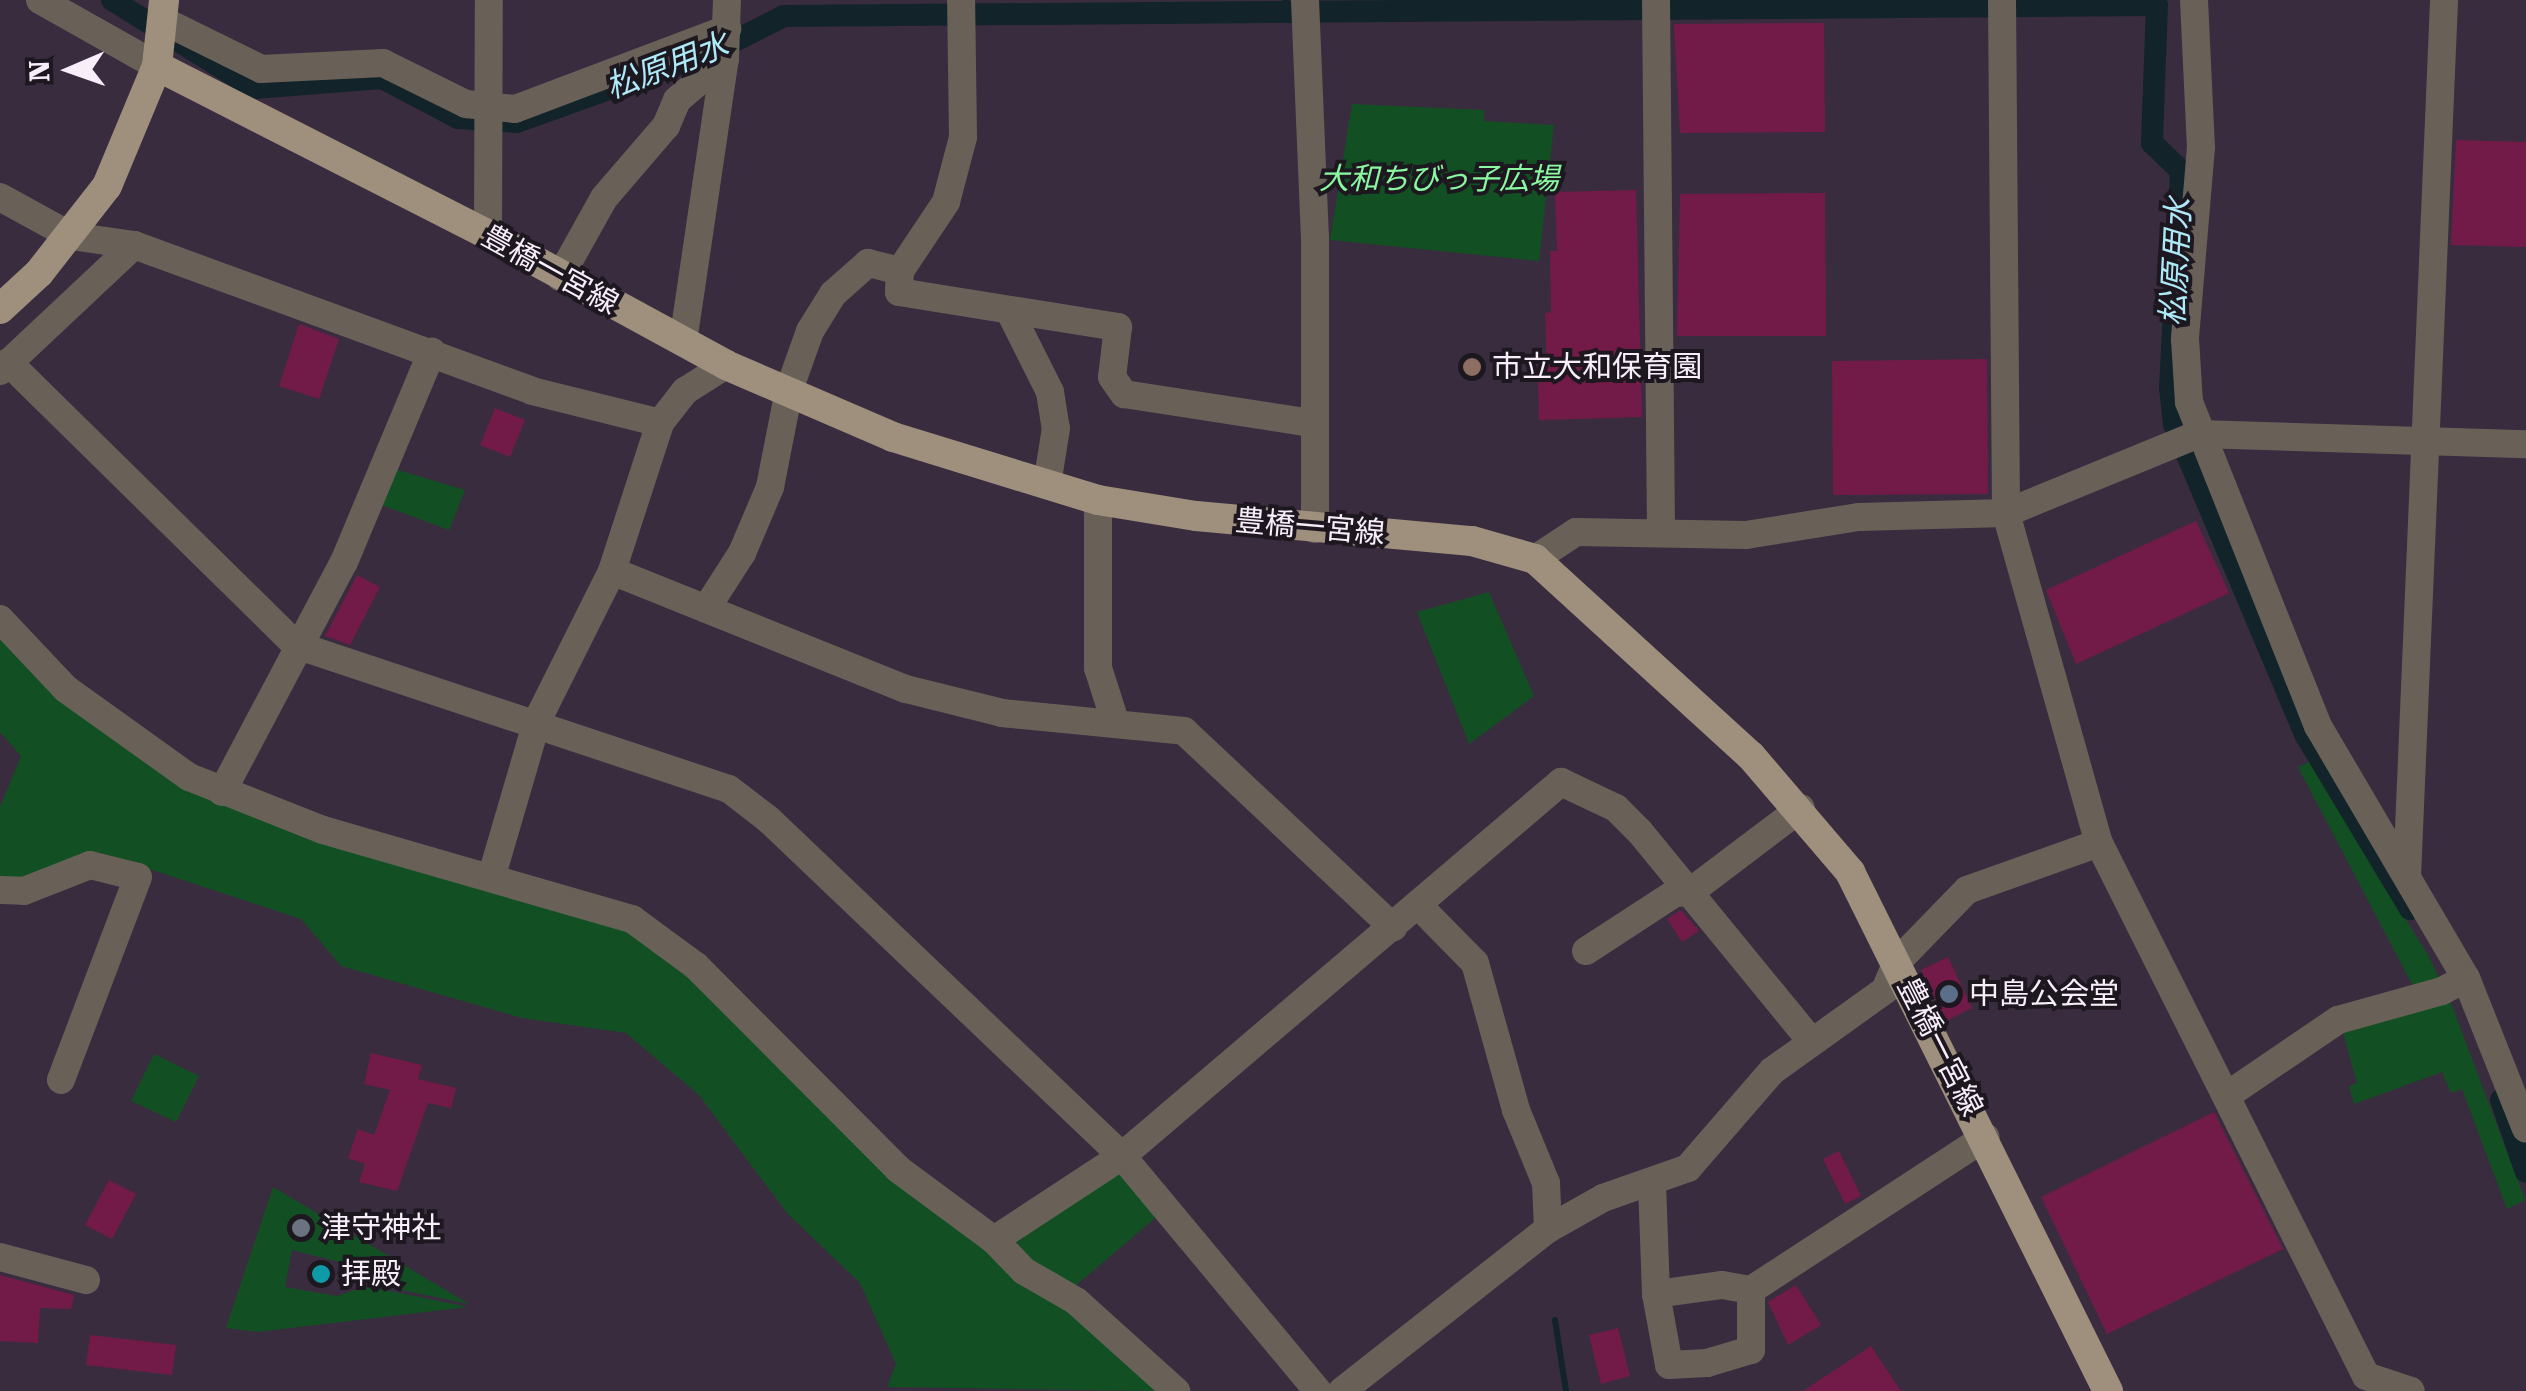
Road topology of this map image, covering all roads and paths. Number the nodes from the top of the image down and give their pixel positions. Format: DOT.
graph roads {
  1 [pos="40,0"];
  2 [pos="490,0"];
  3 [pos="1305,0"];
  4 [pos="1656,0"];
  5 [pos="2002,0"];
  6 [pos="2194,0"];
  7 [pos="2444,0"];
  8 [pos="962,14"];
  9 [pos="162,29"];
  10 [pos="726,35"];
  11 [pos="492,116"];
  12 [pos="0,197"];
  13 [pos="488,234"];
  14 [pos="71,236"];
  15 [pos="134,246"];
  16 [pos="900,272"];
  17 [pos="560,277"];
  18 [pos="0,309"];
  19 [pos="1011,314"];
  20 [pos="683,342"];
  21 [pos="432,352"];
  22 [pos="4,366"];
  23 [pos="726,366"];
  24 [pos="790,390"];
  25 [pos="1311,423"];
  26 [pos="660,424"];
  27 [pos="2199,434"];
  28 [pos="2428,440"];
  29 [pos="2526,444"];
  30 [pos="1047,485"];
  31 [pos="1098,500"];
  32 [pos="2006,512"];
  33 [pos="1315,529"];
  34 [pos="1660,531"];
  35 [pos="1535,559"];
  36 [pos="612,571"];
  37 [pos="706,608"];
  38 [pos="0,619"];
  39 [pos="296,645"];
  40 [pos="537,720"];
  41 [pos="1116,724"];
  42 [pos="222,792"];
  43 [pos="1802,808"];
  44 [pos="2099,843"];
  45 [pos="492,875"];
  46 [pos="2407,876"];
  47 [pos="0,890"];
  48 [pos="1690,892"];
  49 [pos="1420,907"];
  50 [pos="1393,927"];
  51 [pos="1586,951"];
  52 [pos="1896,962"];
  53 [pos="2466,978"];
  54 [pos="1811,1041"];
  55 [pos="61,1080"];
  56 [pos="2229,1094"];
  57 [pos="2526,1129"];
  58 [pos="1986,1137"];
  59 [pos="1122,1156"];
  60 [pos="1652,1184"];
  61 [pos="1548,1229"];
  62 [pos="994,1240"];
  63 [pos="0,1257"];
  64 [pos="86,1280"];
  65 [pos="1751,1290"];
  66 [pos="1656,1294"];
  67 [pos="1176,1391"];
  68 [pos="1318,1391"];
  69 [pos="1342,1391"];
  70 [pos="2108,1391"];
  71 [pos="2411,1391"];
  1 -- 9 [label="street"];
  2 -- 11 [label="street"];
  3 -- 25 [label="street"];
  4 -- 34 [label="street"];
  5 -- 32 [label="street"];
  6 -- 27 [label="street"];
  7 -- 28 [label="street"];
  8 -- 16 [label="street"];
  9 -- 11 [label="street"];
  9 -- 13 [label="main road, 豊橋一宮線"];
  9 -- 14 [label="main road"];
  10 -- 11 [label="street"];
  10 -- 17 [label="street"];
  10 -- 20 [label="street"];
  11 -- 13 [label="street"];
  12 -- 14 [label="street"];
  13 -- 17 [label="main road, 豊橋一宮線"];
  14 -- 15 [label="street"];
  14 -- 18 [label="main road"];
  15 -- 21 [label="street"];
  15 -- 22 [label="street"];
  16 -- 19 [label="street"];
  16 -- 24 [label="street"];
  17 -- 20 [label="main road, 豊橋一宮線"];
  19 -- 25 [label="street"];
  19 -- 30 [label="street"];
  20 -- 23 [label="main road, 豊橋一宮線"];
  21 -- 26 [label="street"];
  21 -- 39 [label="street"];
  22 -- 39 [label="street"];
  23 -- 24 [label="main road, 豊橋一宮線"];
  23 -- 26 [label="street"];
  24 -- 30 [label="main road, 豊橋一宮線"];
  24 -- 37 [label="street"];
  25 -- 33 [label="street"];
  26 -- 36 [label="street"];
  27 -- 28 [label="street"];
  27 -- 32 [label="street"];
  27 -- 46 [label="street"];
  28 -- 29 [label="street"];
  28 -- 46 [label="street"];
  30 -- 31 [label="main road, 豊橋一宮線"];
  31 -- 33 [label="main road, 豊橋一宮線"];
  31 -- 41 [label="street"];
  32 -- 34 [label="street"];
  32 -- 44 [label="street"];
  33 -- 35 [label="main road, 豊橋一宮線"];
  34 -- 35 [label="street"];
  35 -- 43 [label="main road, 豊橋一宮線"];
  36 -- 37 [label="street"];
  36 -- 40 [label="street"];
  37 -- 41 [label="street"];
  38 -- 42 [label="street"];
  39 -- 40 [label="street"];
  39 -- 42 [label="street"];
  40 -- 45 [label="street"];
  40 -- 59 [label="street"];
  41 -- 50 [label="street"];
  42 -- 45 [label="street"];
  43 -- 48 [label="street"];
  43 -- 52 [label="main road, 豊橋一宮線"];
  44 -- 52 [label="street"];
  44 -- 56 [label="street"];
  45 -- 62 [label="street"];
  46 -- 53 [label="street"];
  47 -- 55 [label="street"];
  48 -- 49 [label="street"];
  48 -- 51 [label="street"];
  48 -- 54 [label="street"];
  49 -- 50 [label="street"];
  49 -- 61 [label="street"];
  50 -- 59 [label="street"];
  52 -- 54 [label="street"];
  52 -- 58 [label="main road, 豊橋一宮線"];
  53 -- 56 [label="street"];
  53 -- 57 [label="street"];
  54 -- 60 [label="street"];
  56 -- 71 [label="street"];
  58 -- 65 [label="street"];
  58 -- 70 [label="main road, 豊橋一宮線"];
  59 -- 62 [label="street"];
  59 -- 68 [label="street"];
  60 -- 61 [label="street"];
  60 -- 66 [label="street"];
  61 -- 69 [label="street"];
  62 -- 67 [label="street"];
  63 -- 64 [label="street"];
  65 -- 66 [label="street"];
  65 -- 66 [label="street"];
}
